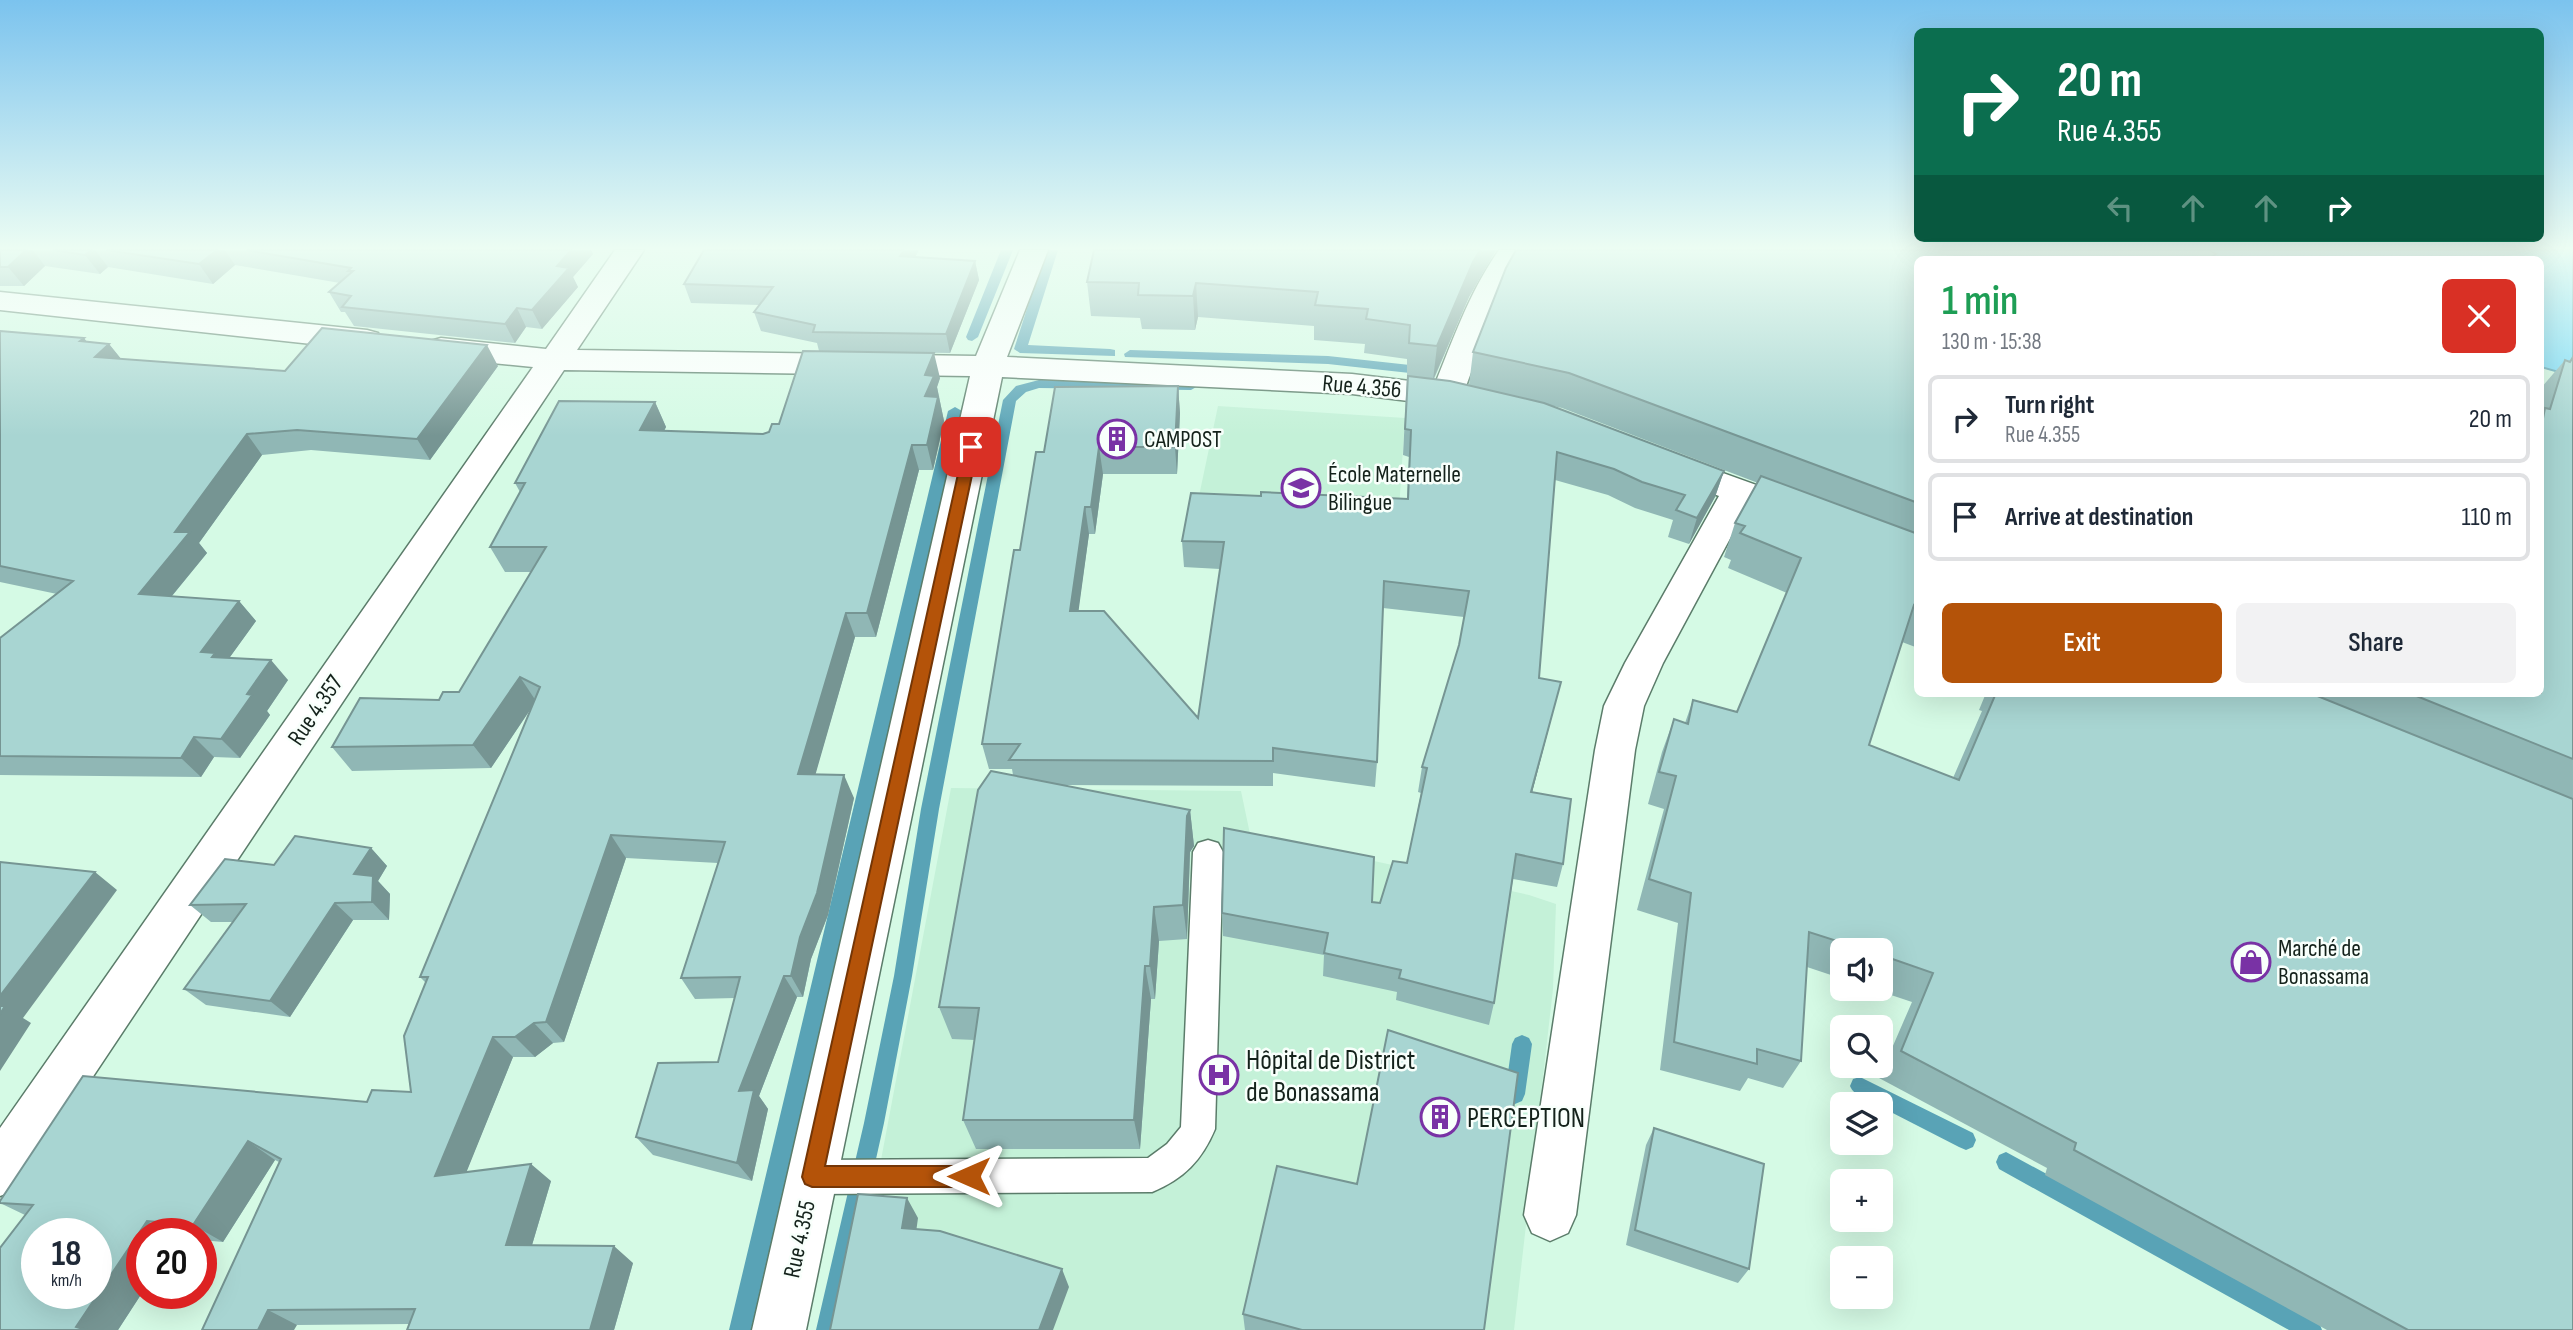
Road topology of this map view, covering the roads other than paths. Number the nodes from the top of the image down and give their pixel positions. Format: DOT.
graph roads {
  1 [pos="104,312"];
  2 [pos="588,312"];
  3 [pos="1009,312"];
  4 [pos="1481,312"];
  5 [pos="556,360"];
  6 [pos="988,366"];
  7 [pos="1447,394"];
  8 [pos="1485,403"];
  9 [pos="1637,452"];
  10 [pos="1739,491"];
  11 [pos="1828,525"];
  12 [pos="1208,852"];
  13 [pos="0,1171"];
  14 [pos="812,1177"];
  15 [pos="1550,1214"];
  16 [pos="779,1330"];
  1 -- 5 [label="street, Rue 4.356"];
  2 -- 5 [label="street, Rue 4.357"];
  3 -- 6 [label="street, Rue 4.355"];
  4 -- 7 [label="street"];
  5 -- 6 [label="street, Rue 4.356"];
  5 -- 13 [label="street, Rue 4.357"];
  6 -- 7 [label="street, Rue 4.356"];
  6 -- 14 [label="street, Rue 4.355"];
  7 -- 8 [label="street, Rue 4.356"];
  9 -- 10 [label="street"];
  10 -- 11 [label="street"];
  10 -- 15 [label="street"];
  12 -- 14 [label="lane"];
  14 -- 16 [label="street, Rue 4.355"];
}
